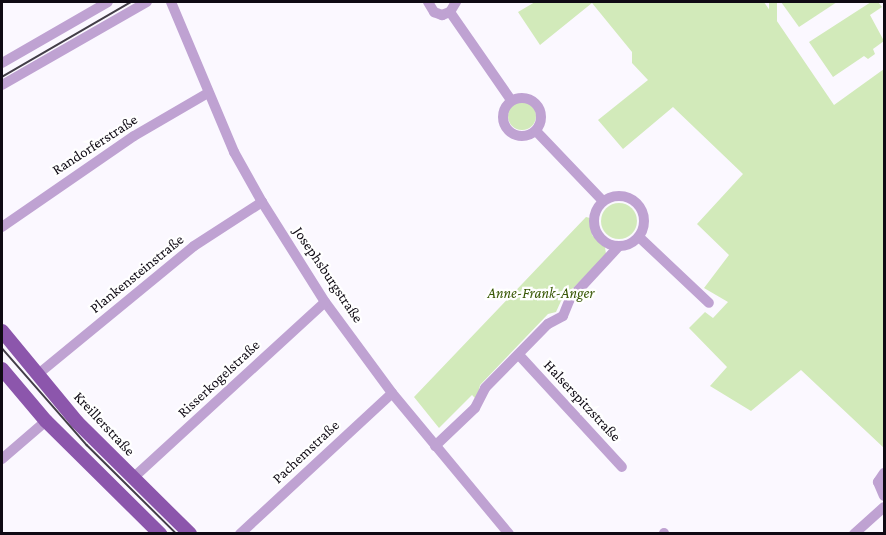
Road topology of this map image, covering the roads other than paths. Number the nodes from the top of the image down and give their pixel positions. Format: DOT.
graph roads {
  1 [pos="108,2"];
  2 [pos="147,2"];
  3 [pos="171,2"];
  4 [pos="428,2"];
  5 [pos="453,7"];
  6 [pos="2,63"];
  7 [pos="2,85"];
  8 [pos="208,93"];
  9 [pos="511,100"];
  10 [pos="536,131"];
  11 [pos="603,201"];
  12 [pos="262,202"];
  13 [pos="2,227"];
  14 [pos="639,237"];
  15 [pos="619,246"];
  16 [pos="325,302"];
  17 [pos="709,303"];
  18 [pos="2,331"];
  19 [pos="519,355"];
  20 [pos="2,369"];
  21 [pos="37,375"];
  22 [pos="392,393"];
  23 [pos="46,422"];
  24 [pos="435,447"];
  25 [pos="2,459"];
  26 [pos="622,467"];
  27 [pos="885,473"];
  28 [pos="133,478"];
  29 [pos="885,496"];
  30 [pos="885,507"];
  31 [pos="159,533"];
  32 [pos="190,534"];
  33 [pos="240,534"];
  34 [pos="509,534"];
  35 [pos="854,534"];
  1 -- 6 [label="street"];
  2 -- 7 [label="street"];
  3 -- 8 [label="street, Josephsburgstraße"];
  4 -- 5 [label="street"];
  5 -- 9 [label="street"];
  8 -- 12 [label="street, Josephsburgstraße"];
  8 -- 13 [label="street, Randorferstraße"];
  9 -- 10 [label="street"];
  9 -- 10 [label="street"];
  10 -- 11 [label="street"];
  11 -- 14 [label="street"];
  11 -- 15 [label="street"];
  12 -- 16 [label="street, Josephsburgstraße"];
  12 -- 21 [label="street, Plankensteinstraße"];
  14 -- 15 [label="street"];
  14 -- 17 [label="street"];
  15 -- 19 [label="street"];
  16 -- 22 [label="street, Josephsburgstraße"];
  16 -- 28 [label="street, Risserkogelstraße"];
  18 -- 21 [label="main road, Kreillerstraße"];
  19 -- 24 [label="street"];
  19 -- 26 [label="street, Halserspitzstraße"];
  20 -- 23 [label="main road"];
  21 -- 28 [label="main road, Kreillerstraße"];
  22 -- 24 [label="street, Josephsburgstraße"];
  22 -- 33 [label="street, Pachemstraße"];
  23 -- 25 [label="street"];
  23 -- 31 [label="main road"];
  24 -- 34 [label="street, Josephsburgstraße"];
  27 -- 29 [label="street"];
  28 -- 32 [label="main road, Kreillerstraße"];
  30 -- 35 [label="street"];
}
